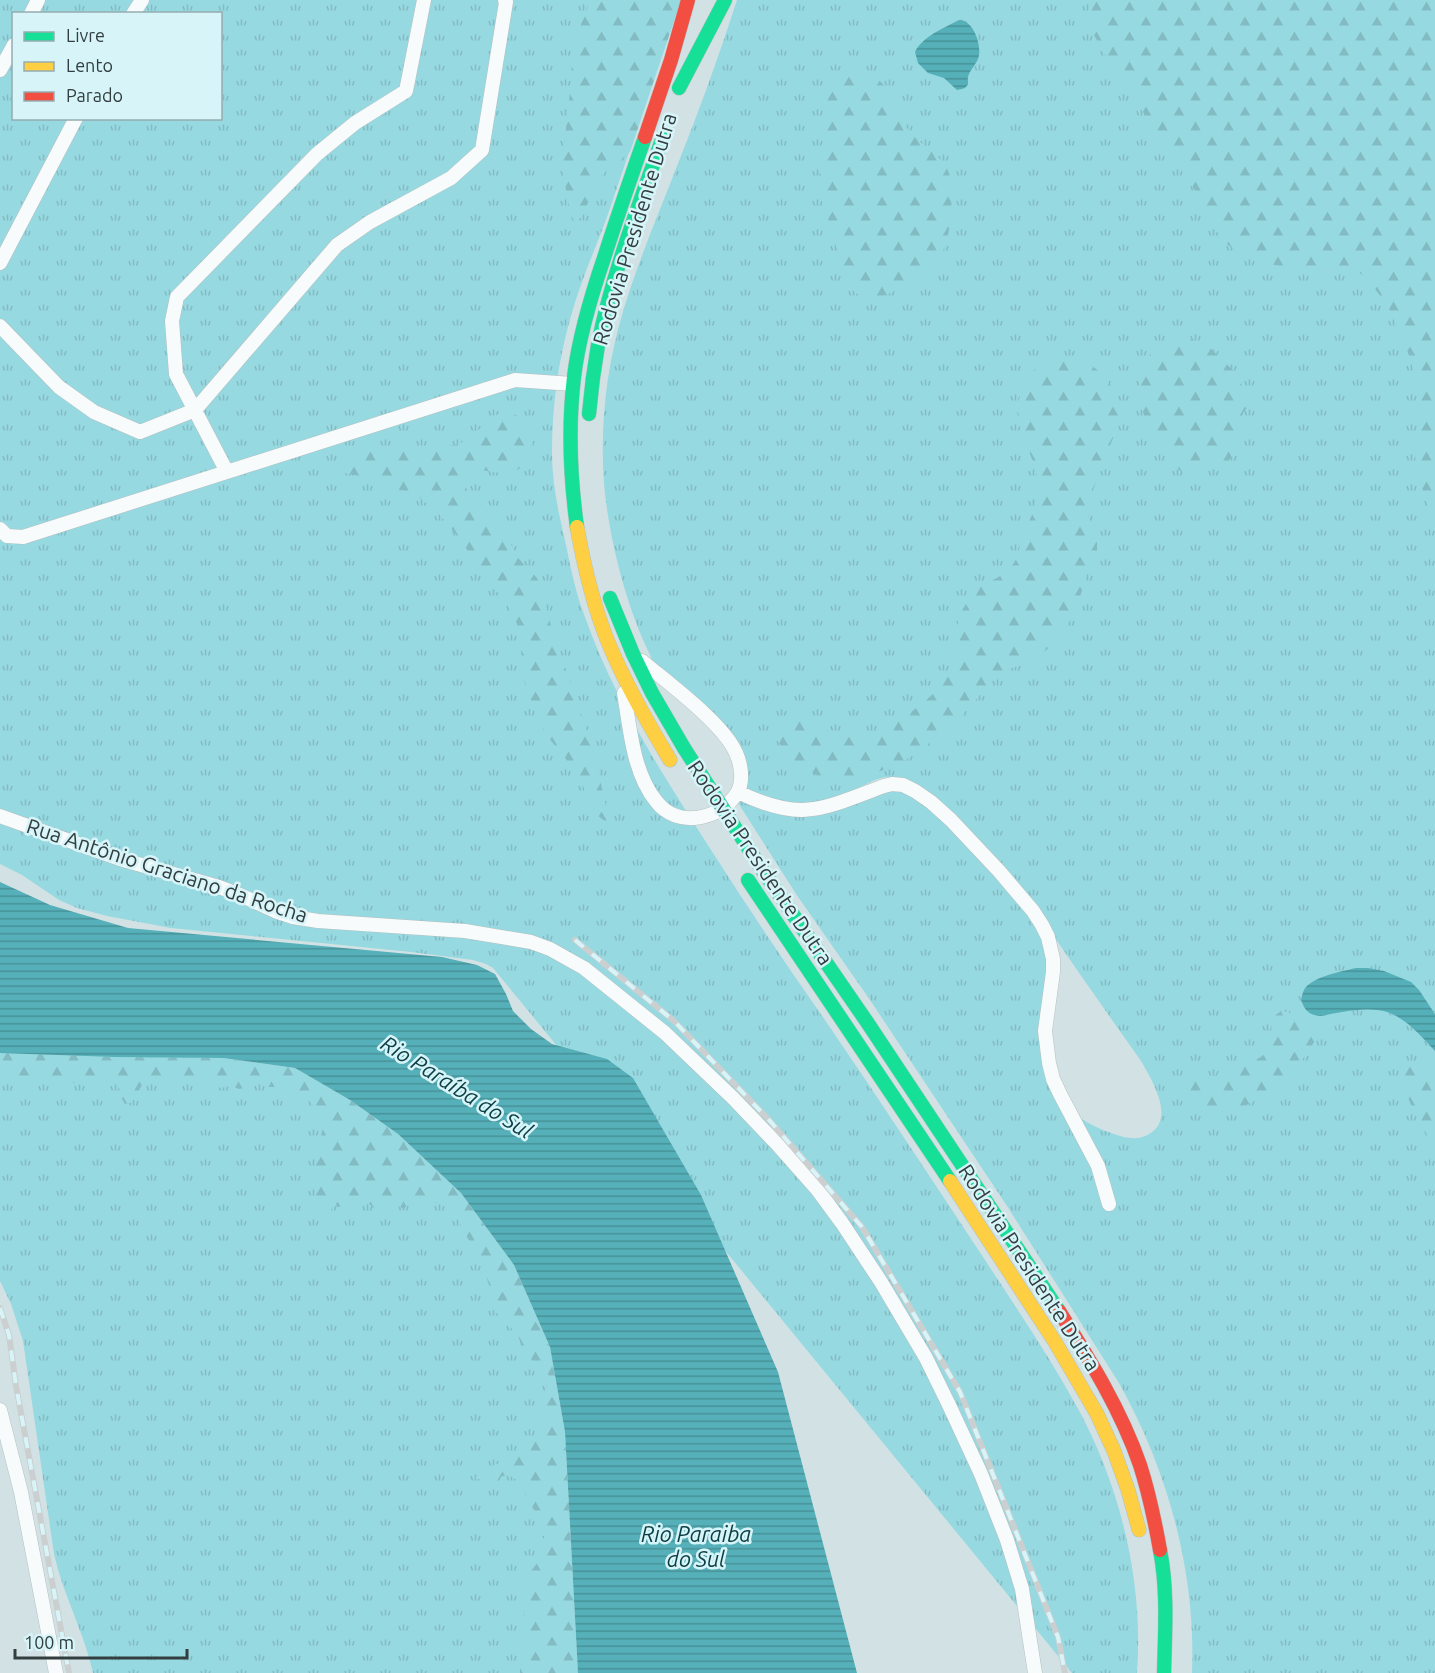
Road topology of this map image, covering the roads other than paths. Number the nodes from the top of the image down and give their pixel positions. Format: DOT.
graph roads {
  1 [pos="424,0"];
  2 [pos="505,0"];
  3 [pos="688,0"];
  4 [pos="725,0"];
  5 [pos="700,20"];
  6 [pos="12,49"];
  7 [pos="0,70"];
  8 [pos="75,120"];
  9 [pos="668,121"];
  10 [pos="0,263"];
  11 [pos="0,326"];
  12 [pos="573,384"];
  13 [pos="195,410"];
  14 [pos="588,430"];
  15 [pos="227,472"];
  16 [pos="0,529"];
  17 [pos="607,586"];
  18 [pos="633,654"];
  19 [pos="619,664"];
  20 [pos="673,764"];
  21 [pos="738,792"];
  22 [pos="698,804"];
  23 [pos="0,816"];
  24 [pos="716,832"];
  25 [pos="744,876"];
  26 [pos="1109,1204"];
  27 [pos="0,1410"];
  28 [pos="1142,1543"];
  29 [pos="1152,1639"];
  30 [pos="56,1673"];
  31 [pos="1035,1673"];
  32 [pos="1150,1673"];
  33 [pos="1164,1673"];
  1 -- 13 [label="street"];
  2 -- 13 [label="street"];
  3 -- 12 [label="highway, Rodovia Presidente Dutra"];
  4 -- 5 [label="highway, Rodovia Presidente Dutra"];
  6 -- 7 [label="street"];
  8 -- 10 [label="street"];
  9 -- 14 [label="highway, Rodovia Presidente Dutra"];
  11 -- 13 [label="street"];
  12 -- 15 [label="street"];
  12 -- 19 [label="highway, Rodovia Presidente Dutra"];
  13 -- 15 [label="street"];
  15 -- 16 [label="street"];
  17 -- 18 [label="highway, Rodovia Presidente Dutra"];
  18 -- 21 [label="street"];
  18 -- 33 [label="highway, Rodovia Presidente Dutra, bridge"];
  19 -- 20 [label="highway, Rodovia Presidente Dutra"];
  19 -- 21 [label="street"];
  21 -- 26 [label="street"];
  22 -- 24 [label="highway, Rodovia Presidente Dutra"];
  23 -- 31 [label="street, Rua Antônio Graciano da Rocha"];
  25 -- 28 [label="highway, Rodovia Presidente Dutra"];
  27 -- 30 [label="street"];
  29 -- 32 [label="highway"];
}
